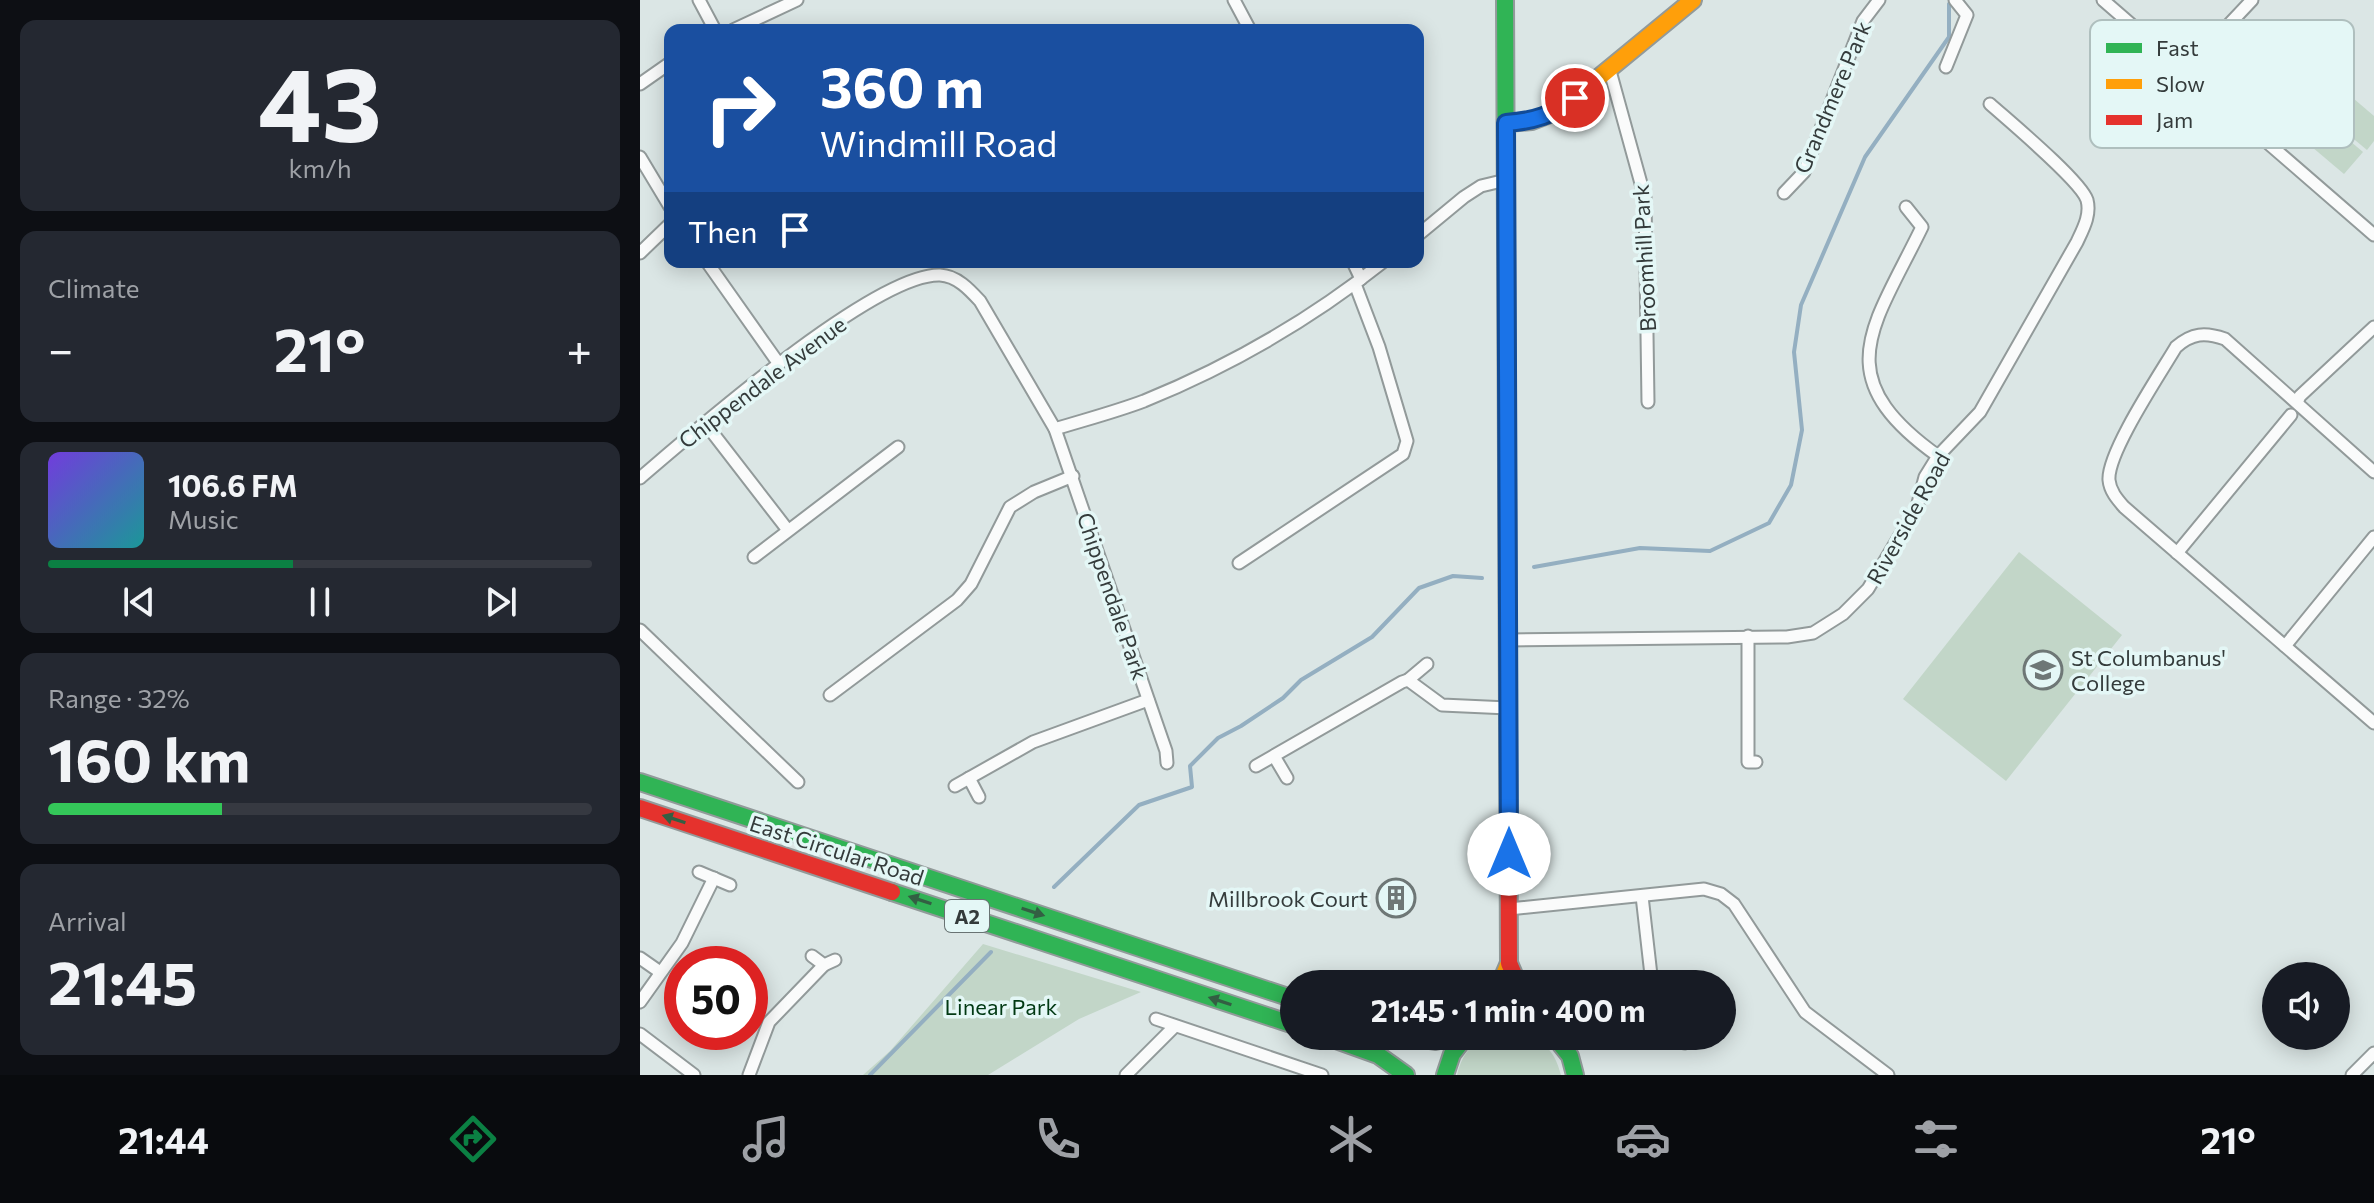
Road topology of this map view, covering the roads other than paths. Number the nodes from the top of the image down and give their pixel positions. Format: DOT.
graph roads {
  1 [pos="699,0"];
  2 [pos="797,0"];
  3 [pos="1234,0"];
  4 [pos="1505,0"];
  5 [pos="1693,0"];
  6 [pos="1879,0"];
  7 [pos="2103,0"];
  8 [pos="2252,0"];
  9 [pos="1958,3"];
  10 [pos="2127,20"];
  11 [pos="2233,20"];
  12 [pos="712,24"];
  13 [pos="746,24"];
  14 [pos="1245,24"];
  15 [pos="664,67"];
  16 [pos="1946,67"];
  17 [pos="1610,71"];
  18 [pos="640,84"];
  19 [pos="1990,104"];
  20 [pos="1506,123"];
  21 [pos="2275,148"];
  22 [pos="640,157"];
  23 [pos="1506,180"];
  24 [pos="1784,193"];
  25 [pos="664,197"];
  26 [pos="1906,207"];
  27 [pos="664,230"];
  28 [pos="1424,230"];
  29 [pos="2374,235"];
  30 [pos="640,253"];
  31 [pos="711,268"];
  32 [pos="1354,268"];
  33 [pos="1376,268"];
  34 [pos="1358,282"];
  35 [pos="2374,327"];
  36 [pos="779,364"];
  37 [pos="1648,402"];
  38 [pos="2297,402"];
  39 [pos="2291,415"];
  40 [pos="705,423"];
  41 [pos="1055,429"];
  42 [pos="898,447"];
  43 [pos="1938,456"];
  44 [pos="2374,472"];
  45 [pos="1073,476"];
  46 [pos="640,478"];
  47 [pos="787,529"];
  48 [pos="2374,537"];
  49 [pos="2177,553"];
  50 [pos="754,557"];
  51 [pos="1239,563"];
  52 [pos="641,633"];
  53 [pos="1748,636"];
  54 [pos="1507,640"];
  55 [pos="2285,646"];
  56 [pos="1427,664"];
  57 [pos="1408,680"];
  58 [pos="830,695"];
  59 [pos="1148,700"];
  60 [pos="1508,708"];
  61 [pos="2374,723"];
  62 [pos="1274,756"];
  63 [pos="1756,762"];
  64 [pos="1167,763"];
  65 [pos="1256,766"];
  66 [pos="969,778"];
  67 [pos="1287,778"];
  68 [pos="640,782"];
  69 [pos="798,782"];
  70 [pos="955,786"];
  71 [pos="979,797"];
  72 [pos="640,808"];
  73 [pos="699,872"];
  74 [pos="714,878"];
  75 [pos="730,885"];
  76 [pos="1642,896"];
  77 [pos="1509,909"];
  78 [pos="812,956"];
  79 [pos="640,958"];
  80 [pos="1509,963"];
  81 [pos="1506,970"];
  82 [pos="1512,970"];
  83 [pos="1650,970"];
  84 [pos="660,972"];
  85 [pos="1280,994"];
  86 [pos="640,1002"];
  87 [pos="1156,1019"];
  88 [pos="1280,1020"];
  89 [pos="1175,1026"];
  90 [pos="640,1034"];
  91 [pos="1364,1050"];
  92 [pos="1454,1050"];
  93 [pos="1565,1050"];
  94 [pos="2374,1053"];
  95 [pos="1570,1056"];
  96 [pos="694,1075"];
  97 [pos="749,1075"];
  98 [pos="1126,1075"];
  99 [pos="1322,1075"];
  100 [pos="1406,1075"];
  101 [pos="1445,1075"];
  102 [pos="1575,1075"];
  103 [pos="1589,1075"];
  104 [pos="1888,1075"];
  105 [pos="2352,1075"];
  1 -- 12 [label="street"];
  2 -- 13 [label="street"];
  3 -- 14 [label="street"];
  4 -- 20 [label="main road"];
  5 -- 17 [label="main road"];
  6 -- 24 [label="street, Grandmere Park"];
  7 -- 10 [label="street"];
  8 -- 11 [label="street"];
  9 -- 16 [label="street"];
  15 -- 18 [label="street"];
  17 -- 20 [label="main road"];
  17 -- 37 [label="street, Broomhill Park"];
  19 -- 43 [label="street, Riverside Road"];
  20 -- 23 [label="main road"];
  21 -- 29 [label="street"];
  22 -- 25 [label="street"];
  23 -- 28 [label="street"];
  23 -- 54 [label="main road"];
  26 -- 43 [label="street"];
  27 -- 30 [label="street"];
  31 -- 36 [label="street"];
  32 -- 34 [label="street"];
  33 -- 34 [label="street"];
  34 -- 41 [label="street"];
  34 -- 51 [label="street"];
  35 -- 38 [label="street"];
  36 -- 40 [label="street, Chippendale Avenue"];
  36 -- 41 [label="street, Chippendale Avenue"];
  38 -- 44 [label="street"];
  38 -- 49 [label="street"];
  39 -- 49 [label="street"];
  40 -- 46 [label="street, Chippendale Avenue"];
  40 -- 47 [label="street"];
  41 -- 45 [label="street, Chippendale Park"];
  42 -- 47 [label="street"];
  43 -- 53 [label="street, Riverside Road"];
  45 -- 58 [label="street"];
  45 -- 59 [label="street, Chippendale Park"];
  47 -- 50 [label="street"];
  48 -- 55 [label="street"];
  49 -- 55 [label="street"];
  52 -- 69 [label="street"];
  53 -- 54 [label="street, Riverside Road"];
  53 -- 63 [label="street"];
  54 -- 60 [label="main road"];
  55 -- 61 [label="street"];
  56 -- 57 [label="street"];
  57 -- 60 [label="street"];
  57 -- 62 [label="street"];
  59 -- 64 [label="street, Chippendale Park"];
  59 -- 66 [label="street"];
  60 -- 77 [label="main road"];
  62 -- 65 [label="street"];
  62 -- 67 [label="street"];
  66 -- 70 [label="street"];
  66 -- 71 [label="street"];
  68 -- 85 [label="main road, East Circular Road / A2, one-way"];
  88 -- 72 [label="main road, East Circular Road / A2, one-way"];
  73 -- 74 [label="street"];
  74 -- 75 [label="street"];
  74 -- 84 [label="street"];
  76 -- 77 [label="street"];
  76 -- 83 [label="street"];
  76 -- 104 [label="street"];
  77 -- 80 [label="main road"];
  78 -- 97 [label="street"];
  79 -- 84 [label="street"];
  80 -- 81 [label="main road"];
  80 -- 82 [label="main road"];
  84 -- 86 [label="street"];
  87 -- 89 [label="street"];
  89 -- 98 [label="street"];
  89 -- 99 [label="street"];
  90 -- 96 [label="street"];
  91 -- 100 [label="main road"];
  92 -- 101 [label="main road"];
  93 -- 95 [label="main road"];
  94 -- 105 [label="street"];
  95 -- 102 [label="main road"];
  95 -- 103 [label="main road"];
}
